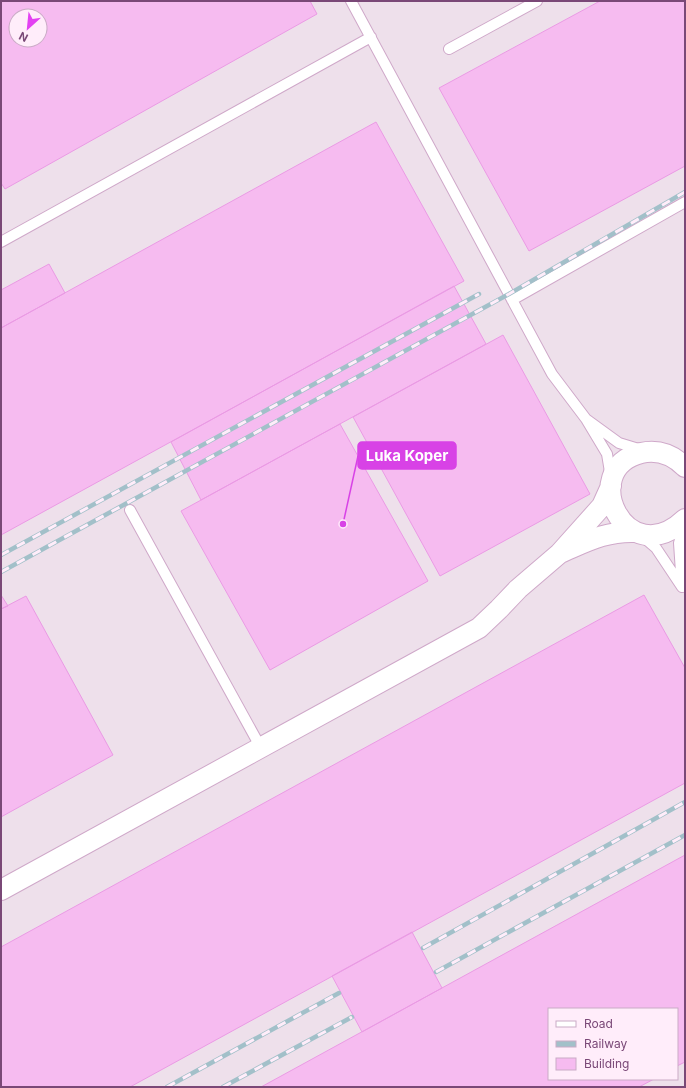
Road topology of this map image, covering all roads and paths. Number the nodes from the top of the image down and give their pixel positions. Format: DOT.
graph roads {
  1 [pos="351,1"];
  2 [pos="537,1"];
  3 [pos="371,37"];
  4 [pos="449,49"];
  5 [pos="685,202"];
  6 [pos="1,242"];
  7 [pos="512,300"];
  8 [pos="586,419"];
  9 [pos="648,451"];
  10 [pos="682,462"];
  11 [pos="611,486"];
  12 [pos="130,510"];
  13 [pos="685,520"];
  14 [pos="635,532"];
  15 [pos="560,553"];
  16 [pos="683,591"];
  17 [pos="261,748"];
  18 [pos="1,890"];
  1 -- 3 [label="lane"];
  2 -- 4 [label="lane"];
  3 -- 6 [label="lane"];
  3 -- 7 [label="lane"];
  5 -- 7 [label="lane"];
  7 -- 8 [label="lane"];
  8 -- 9 [label="lane"];
  8 -- 11 [label="lane"];
  9 -- 10 [label="street"];
  9 -- 11 [label="street"];
  11 -- 14 [label="street"];
  11 -- 15 [label="street"];
  12 -- 17 [label="lane"];
  13 -- 14 [label="street"];
  13 -- 16 [label="lane"];
  14 -- 15 [label="street"];
  14 -- 16 [label="lane"];
  15 -- 17 [label="street"];
  17 -- 18 [label="street"];
}
